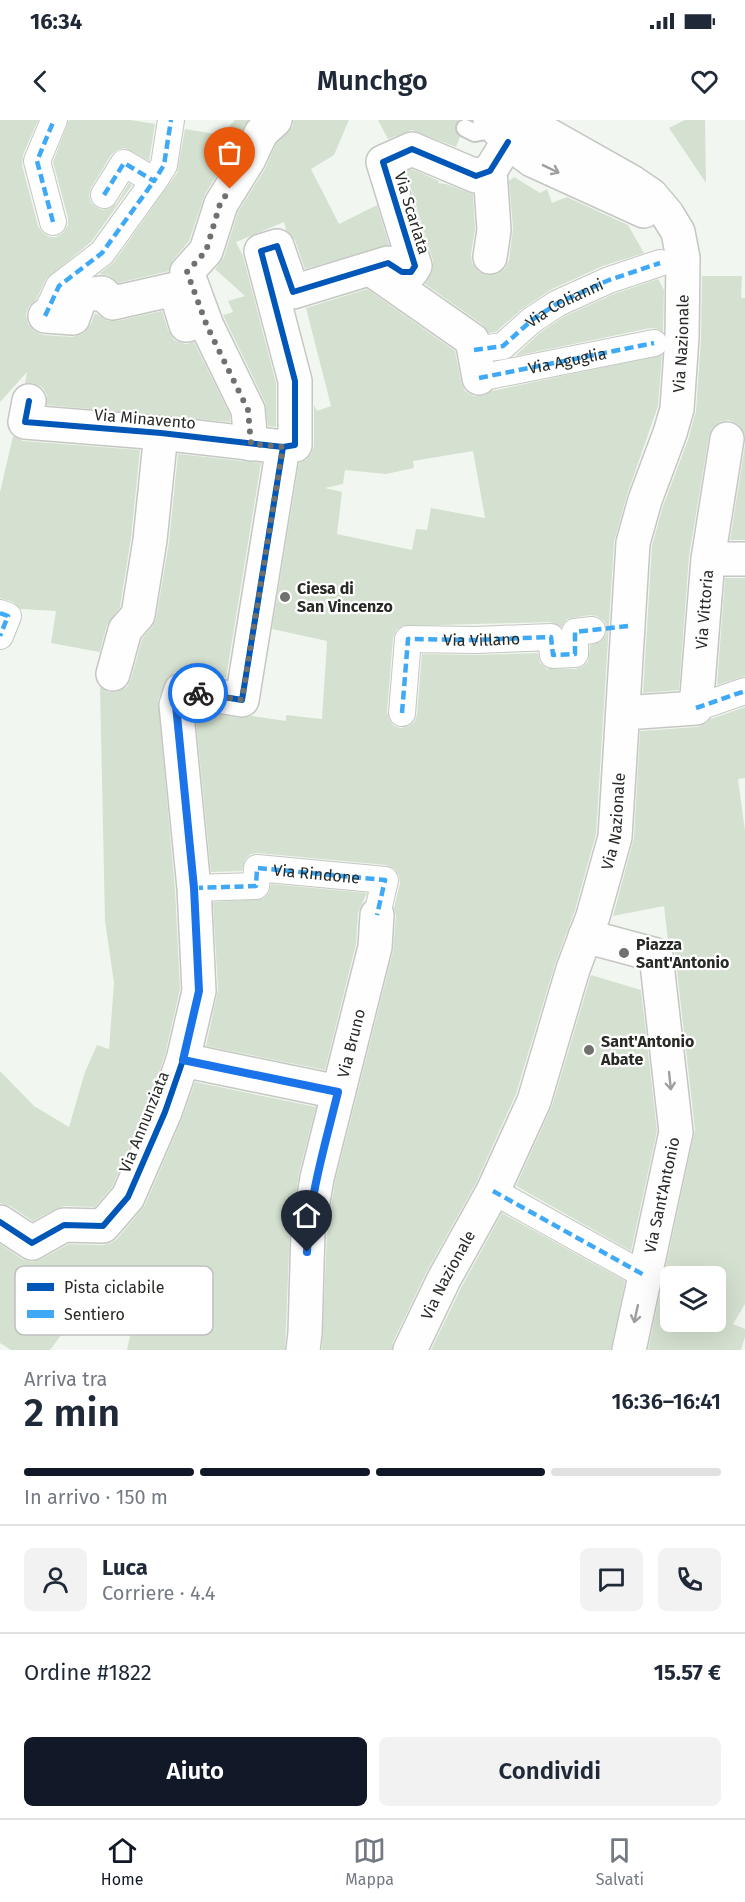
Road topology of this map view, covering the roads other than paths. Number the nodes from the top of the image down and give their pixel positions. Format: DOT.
graph roads {
  1 [pos="54,120"];
  2 [pos="171,120"];
  3 [pos="275,120"];
  4 [pos="496,128"];
  5 [pos="490,171"];
  6 [pos="154,181"];
  7 [pos="104,195"];
  8 [pos="53,222"];
  9 [pos="490,257"];
  10 [pos="671,261"];
  11 [pos="372,270"];
  12 [pos="45,316"];
  13 [pos="207,326"];
  14 [pos="654,343"];
  15 [pos="477,364"];
  16 [pos="28,401"];
  17 [pos="161,433"];
  18 [pos="728,439"];
  19 [pos="267,445"];
  20 [pos="708,559"];
  21 [pos="745,559"];
  22 [pos="611,628"];
  23 [pos="113,674"];
  24 [pos="745,691"];
  25 [pos="696,708"];
  26 [pos="402,713"];
  27 [pos="624,713"];
  28 [pos="194,888"];
  29 [pos="377,915"];
  30 [pos="585,936"];
  31 [pos="183,1060"];
  32 [pos="338,1092"];
  33 [pos="493,1191"];
  34 [pos="0,1222"];
  35 [pos="644,1275"];
  36 [pos="303,1350"];
  37 [pos="410,1350"];
  38 [pos="629,1350"];
  1 -- 8 [label="street"];
  2 -- 6 [label="street"];
  3 -- 13 [label="street"];
  4 -- 5 [label="street"];
  4 -- 10 [label="street, Via Nazionale"];
  5 -- 9 [label="street"];
  5 -- 11 [label="street, Via Scarlata"];
  6 -- 7 [label="street"];
  6 -- 12 [label="street"];
  10 -- 15 [label="street, Via Colianni"];
  10 -- 22 [label="street, Via Nazionale"];
  11 -- 15 [label="street"];
  11 -- 19 [label="street, Via Scarlata"];
  12 -- 13 [label="street"];
  13 -- 19 [label="street"];
  14 -- 15 [label="street, Via Aguglia"];
  16 -- 17 [label="street, Via Minavento"];
  17 -- 19 [label="street, Via Minavento"];
  17 -- 23 [label="street"];
  18 -- 20 [label="street, Via Vittoria"];
  19 -- 28 [label="street, Via Annunziata"];
  20 -- 21 [label="street"];
  20 -- 25 [label="street, Via Vittoria"];
  22 -- 26 [label="street, Via Villano"];
  22 -- 27 [label="street, Via Nazionale"];
  24 -- 25 [label="street"];
  25 -- 27 [label="street"];
  27 -- 30 [label="street, Via Nazionale"];
  28 -- 29 [label="street, Via Rindone"];
  28 -- 31 [label="street, Via Annunziata"];
  29 -- 32 [label="street, Via Bruno"];
  30 -- 33 [label="street, Via Nazionale"];
  30 -- 35 [label="street, Via Sant'Antonio, one-way"];
  31 -- 32 [label="street"];
  31 -- 34 [label="street, Via Annunziata"];
  32 -- 36 [label="street, Via Bruno"];
  33 -- 35 [label="street"];
  33 -- 37 [label="street, Via Nazionale"];
  35 -- 38 [label="street, Via Sant'Antonio, one-way"];
}
